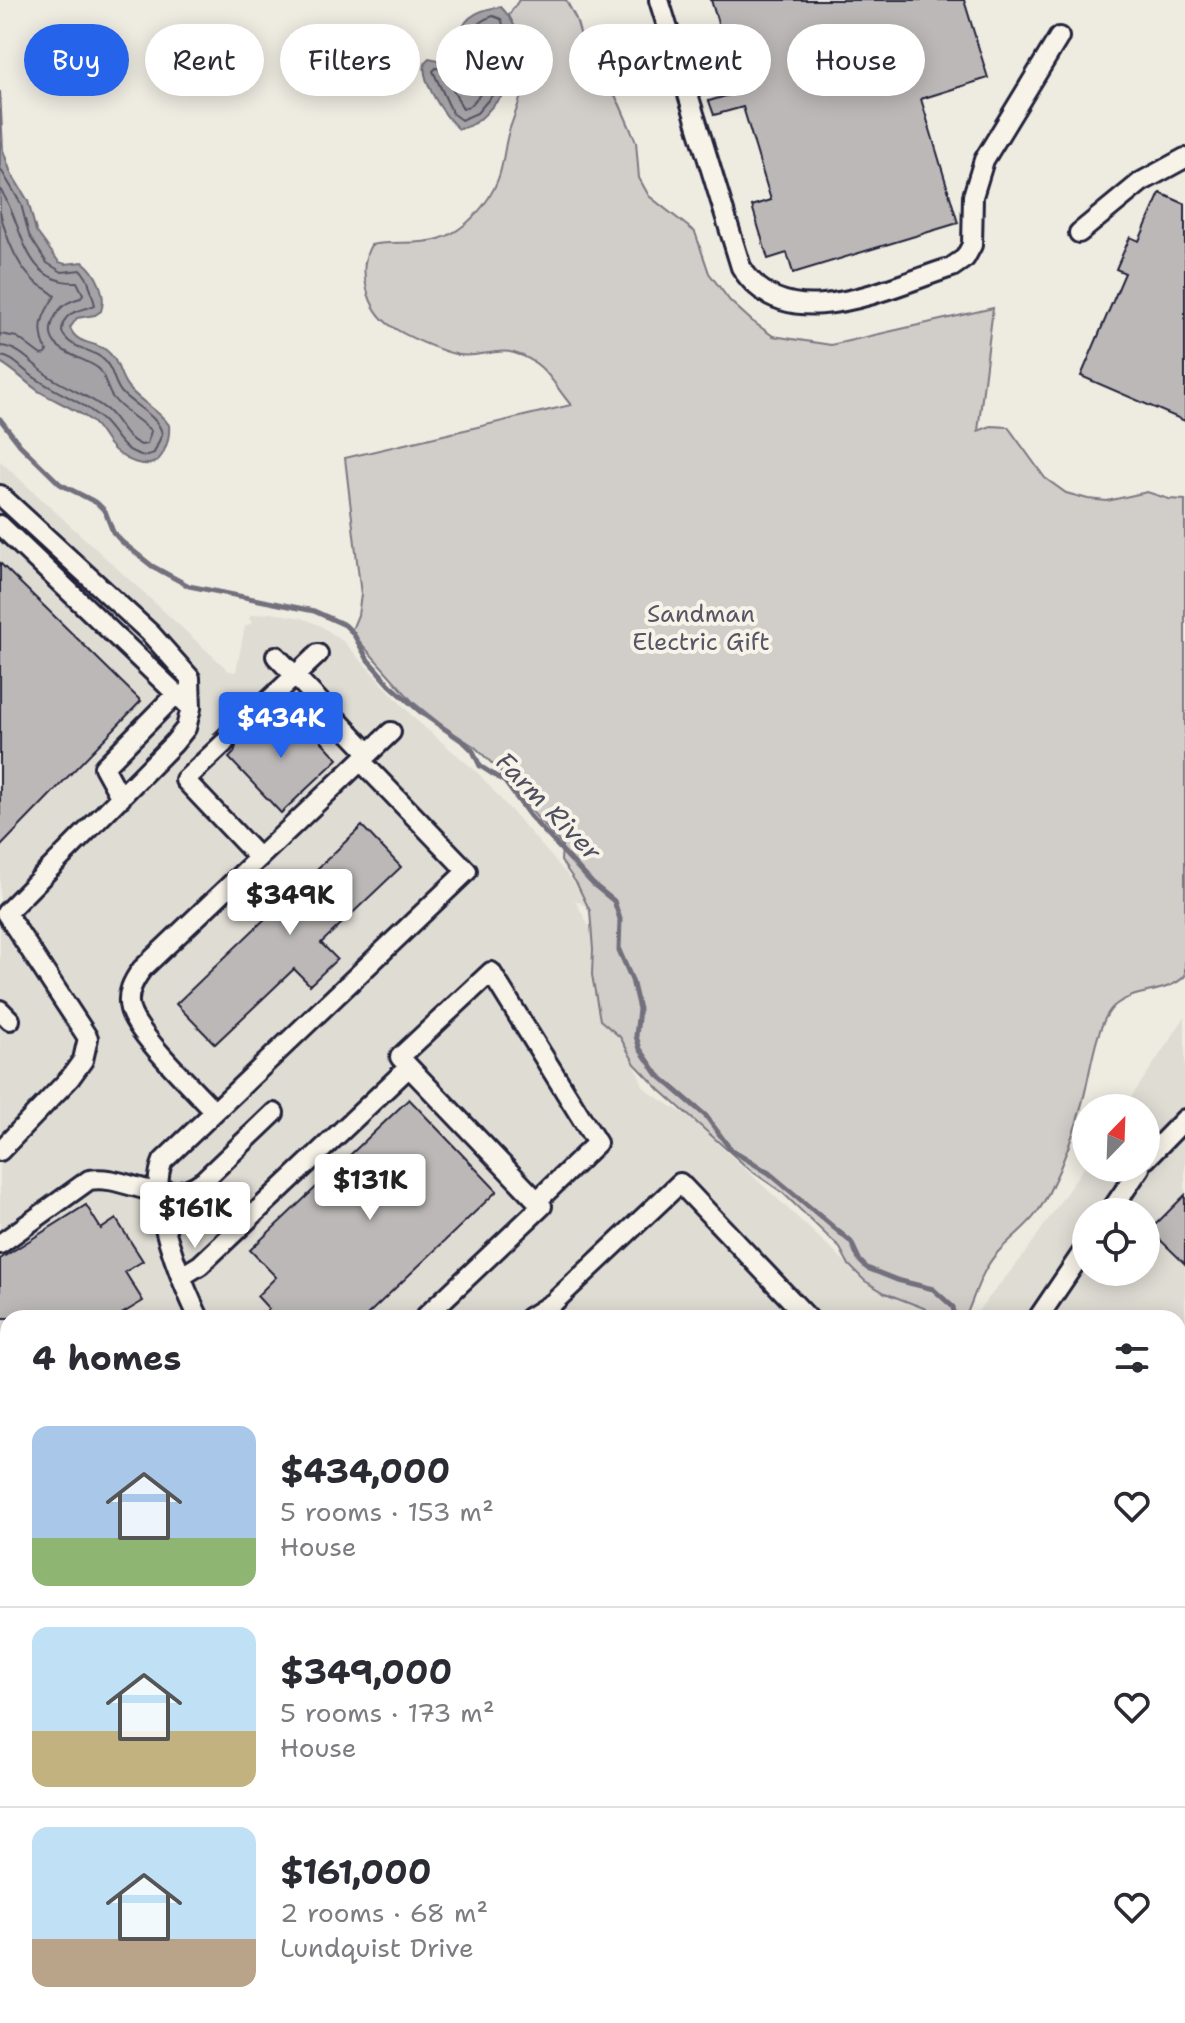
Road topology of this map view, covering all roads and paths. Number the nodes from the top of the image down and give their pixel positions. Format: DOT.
graph roads {
  1 [pos="659,0"];
  2 [pos="1059,37"];
  3 [pos="1185,158"];
  4 [pos="1079,233"];
  5 [pos="0,495"];
  6 [pos="0,525"];
  7 [pos="318,654"];
  8 [pos="276,656"];
  9 [pos="296,676"];
  10 [pos="176,694"];
  11 [pos="191,708"];
  12 [pos="246,722"];
  13 [pos="391,732"];
  14 [pos="224,743"];
  15 [pos="365,757"];
  16 [pos="121,798"];
  17 [pos="259,858"];
  18 [pos="3,917"];
  19 [pos="409,1067"];
  20 [pos="214,1111"];
  21 [pos="274,1113"];
  22 [pos="1185,1119"];
  23 [pos="1160,1145"];
  24 [pos="0,1151"];
  25 [pos="159,1192"];
  26 [pos="537,1201"];
  27 [pos="0,1244"];
  28 [pos="1072,1268"];
  29 [pos="182,1276"];
  30 [pos="196,1310"];
  31 [pos="432,1310"];
  32 [pos="558,1310"];
  33 [pos="800,1310"];
  34 [pos="1043,1310"];
  1 -- 2 [label="street"];
  3 -- 4 [label="street"];
  5 -- 11 [label="street"];
  6 -- 10 [label="street"];
  7 -- 9 [label="street"];
  8 -- 9 [label="street"];
  9 -- 12 [label="street"];
  9 -- 15 [label="street"];
  10 -- 11 [label="street"];
  10 -- 16 [label="street"];
  11 -- 16 [label="street"];
  13 -- 15 [label="street"];
  14 -- 17 [label="street"];
  15 -- 17 [label="street"];
  15 -- 20 [label="street"];
  16 -- 18 [label="street"];
  17 -- 20 [label="street"];
  18 -- 24 [label="street"];
  19 -- 26 [label="street"];
  19 -- 26 [label="street"];
  19 -- 29 [label="street"];
  20 -- 25 [label="street"];
  21 -- 25 [label="street"];
  22 -- 23 [label="street"];
  25 -- 27 [label="street"];
  25 -- 29 [label="street"];
  26 -- 31 [label="street"];
  28 -- 34 [label="street"];
  29 -- 30 [label="street"];
  32 -- 33 [label="street"];
}
